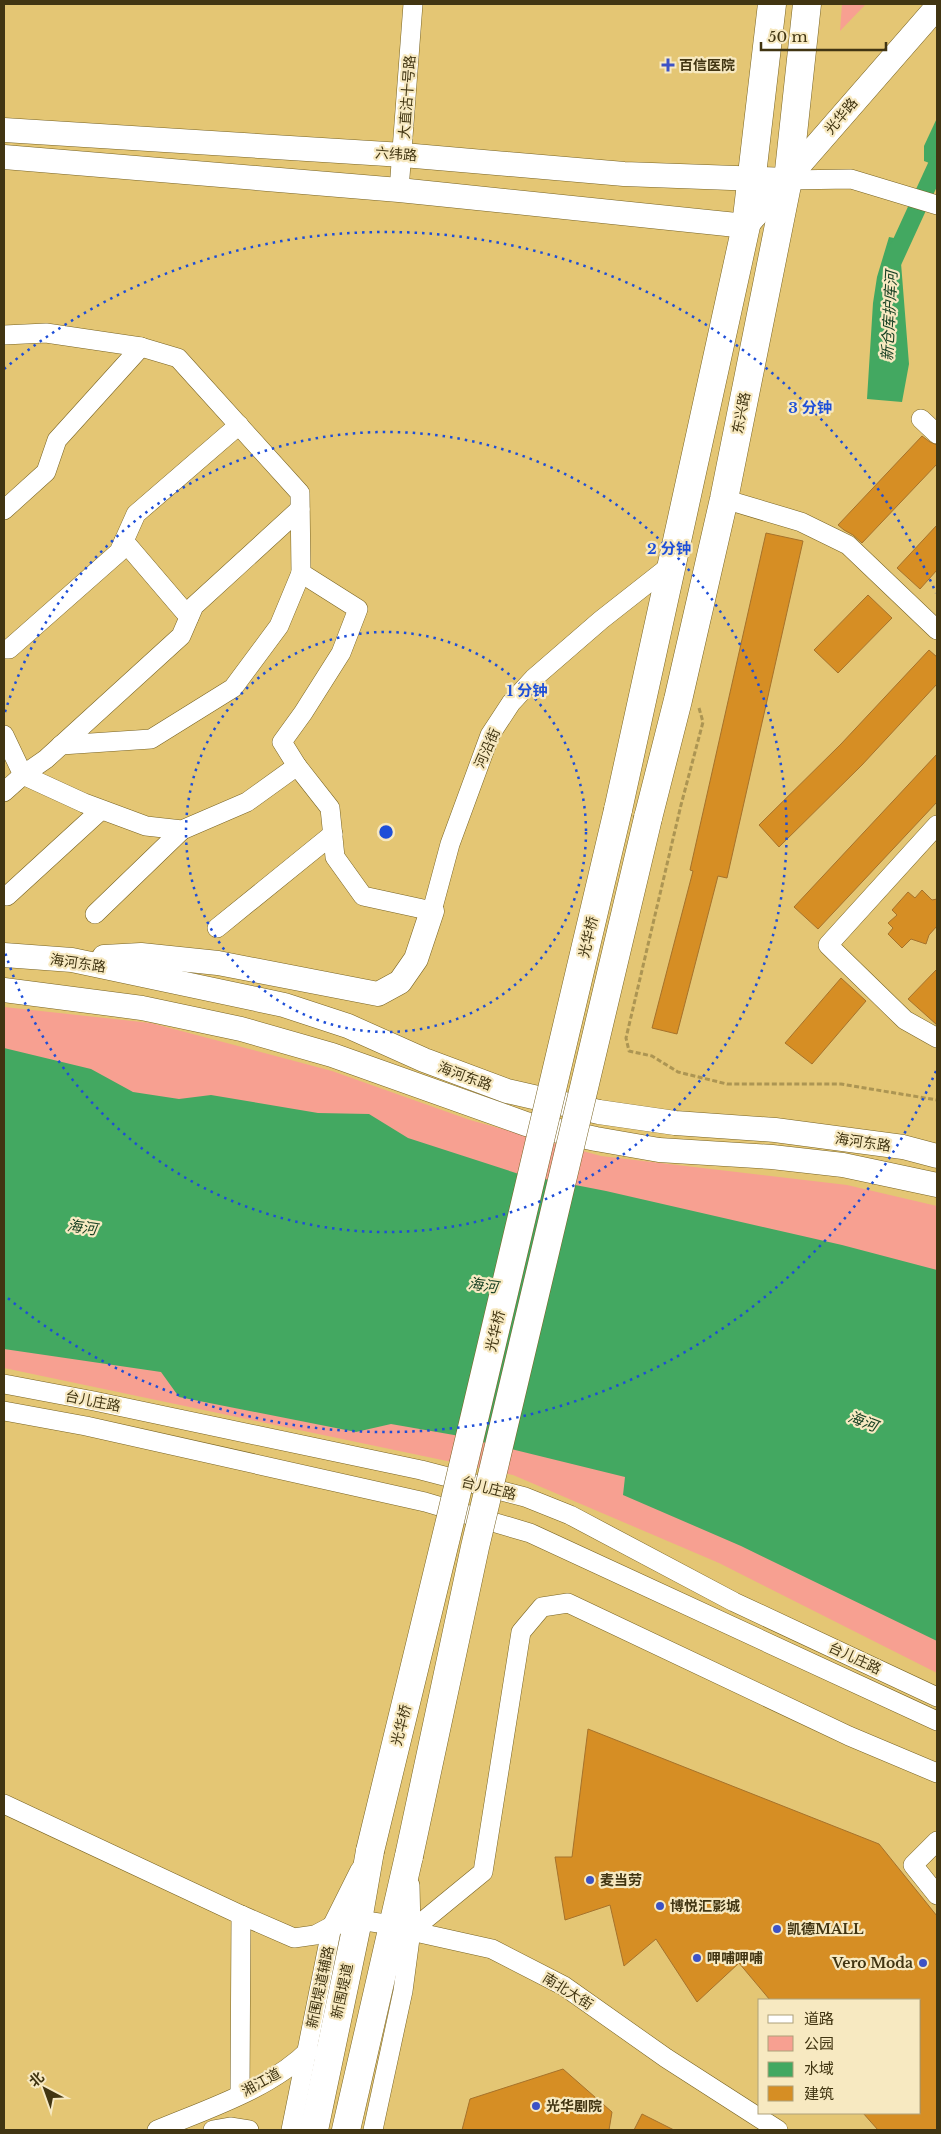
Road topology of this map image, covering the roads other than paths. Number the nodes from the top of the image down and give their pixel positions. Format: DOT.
graph roads {
  1 [pos="413,4"];
  2 [pos="772,4"];
  3 [pos="807,4"];
  4 [pos="937,7"];
  5 [pos="4,130"];
  6 [pos="403,155"];
  7 [pos="4,157"];
  8 [pos="752,179"];
  9 [pos="788,180"];
  10 [pos="399,190"];
  11 [pos="937,205"];
  12 [pos="746,226"];
  13 [pos="4,335"];
  14 [pos="141,347"];
  15 [pos="921,419"];
  16 [pos="239,424"];
  17 [pos="937,434"];
  18 [pos="724,499"];
  19 [pos="300,509"];
  20 [pos="4,510"];
  21 [pos="124,541"];
  22 [pos="671,566"];
  23 [pos="301,573"];
  24 [pos="189,617"];
  25 [pos="937,630"];
  26 [pos="4,649"];
  27 [pos="4,735"];
  28 [pos="62,745"];
  29 [pos="297,766"];
  30 [pos="23,775"];
  31 [pos="4,792"];
  32 [pos="101,810"];
  33 [pos="937,825"];
  34 [pos="182,830"];
  35 [pos="333,834"];
  36 [pos="7,896"];
  37 [pos="432,911"];
  38 [pos="95,914"];
  39 [pos="218,928"];
  40 [pos="4,955"];
  41 [pos="72,960"];
  42 [pos="4,990"];
  43 [pos="937,1038"];
  44 [pos="937,1156"];
  45 [pos="937,1185"];
  46 [pos="4,1384"];
  47 [pos="4,1411"];
  48 [pos="937,1697"];
  49 [pos="937,1721"];
  50 [pos="937,1773"];
  51 [pos="4,1804"];
  52 [pos="937,1841"];
  53 [pos="370,1852"];
  54 [pos="937,1895"];
  55 [pos="241,1915"];
  56 [pos="345,1923"];
  57 [pos="402,1928"];
  58 [pos="339,2003"];
  59 [pos="306,2053"];
  60 [pos="240,2094"];
  61 [pos="157,2130"];
  62 [pos="214,2130"];
  63 [pos="249,2130"];
  64 [pos="291,2130"];
  65 [pos="314,2130"];
  66 [pos="346,2130"];
  67 [pos="374,2130"];
  68 [pos="778,2130"];
  1 -- 6 [label="street, 大直沽十号路"];
  2 -- 8 [label="highway"];
  3 -- 9 [label="highway, 东兴路"];
  4 -- 9 [label="main road, 光华路"];
  5 -- 6 [label="main road, 六纬路"];
  6 -- 8 [label="main road, 六纬路"];
  6 -- 10 [label="street, 大直沽十号路"];
  7 -- 10 [label="main road"];
  8 -- 9 [label="main road, 六纬路"];
  8 -- 12 [label="highway"];
  9 -- 11 [label="street"];
  9 -- 12 [label="main road, 光华路"];
  9 -- 18 [label="highway, 东兴路"];
  10 -- 12 [label="main road"];
  12 -- 22 [label="highway"];
  13 -- 14 [label="street"];
  14 -- 16 [label="street"];
  14 -- 20 [label="street"];
  15 -- 17 [label="street"];
  16 -- 19 [label="street"];
  16 -- 21 [label="street"];
  18 -- 25 [label="street"];
  18 -- 57 [label="highway, 东兴路, bridge"];
  19 -- 23 [label="street"];
  19 -- 24 [label="street"];
  21 -- 24 [label="street"];
  21 -- 26 [label="street"];
  22 -- 37 [label="street, 河沿街"];
  22 -- 53 [label="highway, 光华桥, bridge"];
  23 -- 28 [label="street"];
  23 -- 29 [label="street"];
  24 -- 28 [label="street"];
  27 -- 30 [label="street"];
  28 -- 30 [label="street"];
  29 -- 34 [label="street"];
  29 -- 35 [label="street"];
  30 -- 31 [label="street"];
  30 -- 32 [label="street"];
  32 -- 34 [label="street"];
  32 -- 36 [label="street"];
  33 -- 43 [label="street"];
  34 -- 38 [label="street"];
  35 -- 37 [label="street"];
  35 -- 39 [label="street"];
  37 -- 41 [label="main road"];
  40 -- 41 [label="main road, 海河东路"];
  41 -- 44 [label="main road, 海河东路"];
  42 -- 45 [label="main road, 海河东路"];
  46 -- 48 [label="street, 台儿庄路"];
  47 -- 49 [label="street, 台儿庄路"];
  50 -- 57 [label="street"];
  51 -- 55 [label="street"];
  52 -- 54 [label="street"];
  53 -- 56 [label="highway, 新围堤道"];
  55 -- 56 [label="street"];
  55 -- 60 [label="street"];
  56 -- 57 [label="street, 南北大街"];
  56 -- 58 [label="highway, 新围堤道"];
  56 -- 59 [label="street, 新围堤道辅路"];
  57 -- 66 [label="highway"];
  57 -- 67 [label="street"];
  57 -- 68 [label="street, 南北大街"];
  58 -- 59 [label="street, 湘江道"];
  58 -- 65 [label="highway, 新围堤道"];
  59 -- 60 [label="street, 湘江道"];
  59 -- 64 [label="street, 新围堤道辅路"];
  60 -- 61 [label="street, 湘江道"];
  62 -- 63 [label="street"];
}
